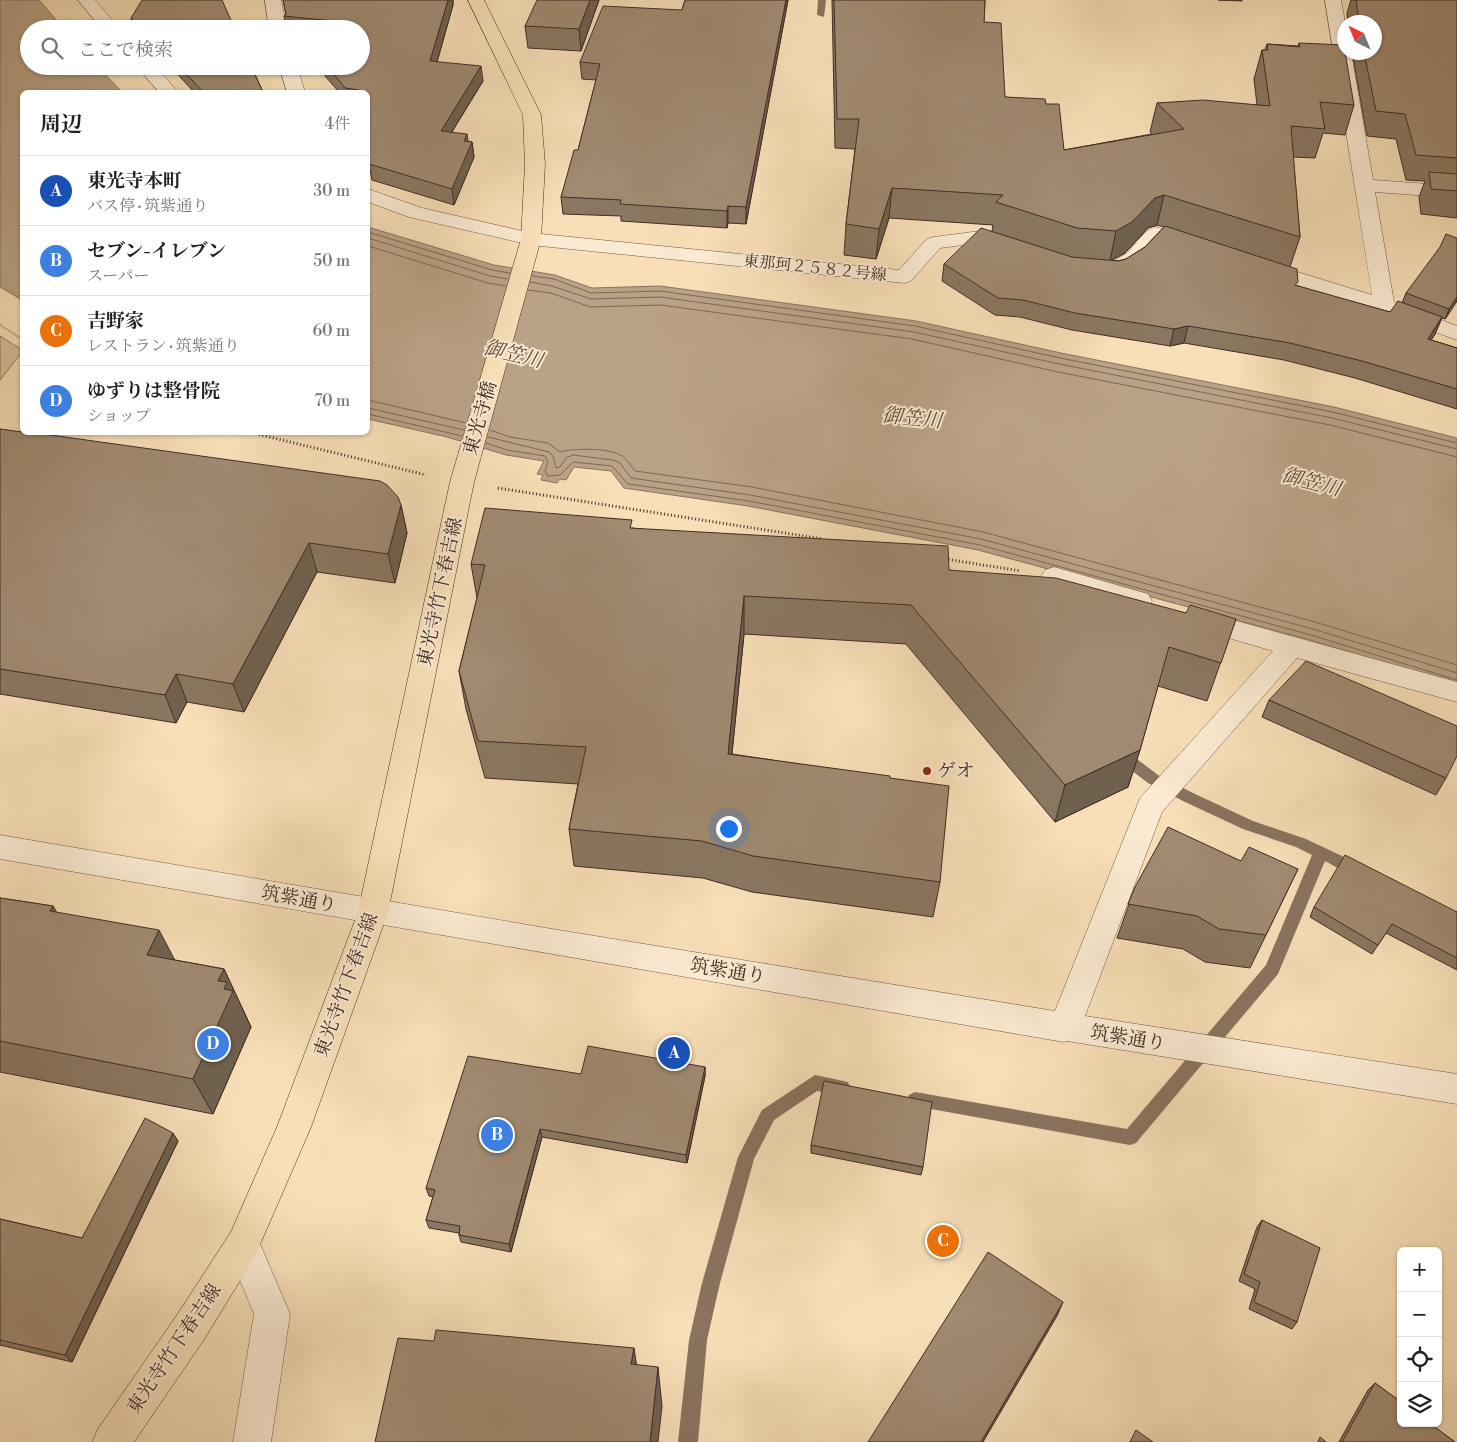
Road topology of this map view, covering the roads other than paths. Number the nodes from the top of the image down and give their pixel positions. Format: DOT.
graph roads {
  1 [pos="86,0"];
  2 [pos="273,0"];
  3 [pos="476,0"];
  4 [pos="1333,0"];
  5 [pos="104,20"];
  6 [pos="276,20"];
  7 [pos="153,75"];
  8 [pos="291,75"];
  9 [pos="167,90"];
  10 [pos="295,90"];
  11 [pos="1364,185"];
  12 [pos="1457,192"];
  13 [pos="370,196"];
  14 [pos="531,239"];
  15 [pos="1025,251"];
  16 [pos="1213,252"];
  17 [pos="1241,261"];
  18 [pos="1096,268"];
  19 [pos="1384,306"];
  20 [pos="1457,333"];
  21 [pos="462,482"];
  22 [pos="1054,576"];
  23 [pos="1292,648"];
  24 [pos="1457,692"];
  25 [pos="0,847"];
  26 [pos="373,912"];
  27 [pos="1064,1028"];
  28 [pos="1457,1089"];
  29 [pos="243,1244"];
  30 [pos="111,1442"];
  31 [pos="252,1442"];
  1 -- 5 [label="street"];
  2 -- 6 [label="street"];
  3 -- 14 [label="main road, 東光寺橋"];
  4 -- 11 [label="street"];
  7 -- 9 [label="street"];
  8 -- 10 [label="street"];
  11 -- 12 [label="street"];
  11 -- 19 [label="street"];
  13 -- 14 [label="street"];
  14 -- 15 [label="street, 東那珂２５８２号線"];
  14 -- 21 [label="main road, 東光寺橋"];
  16 -- 18 [label="street"];
  17 -- 19 [label="street"];
  19 -- 20 [label="street"];
  21 -- 26 [label="main road, 東光寺竹下春吉線"];
  22 -- 23 [label="street"];
  23 -- 24 [label="street"];
  23 -- 27 [label="street"];
  25 -- 26 [label="street, 筑紫通り"];
  26 -- 27 [label="street, 筑紫通り"];
  26 -- 29 [label="main road, 東光寺竹下春吉線"];
  27 -- 28 [label="street, 筑紫通り"];
  29 -- 30 [label="main road, 東光寺竹下春吉線"];
  29 -- 31 [label="street"];
}
